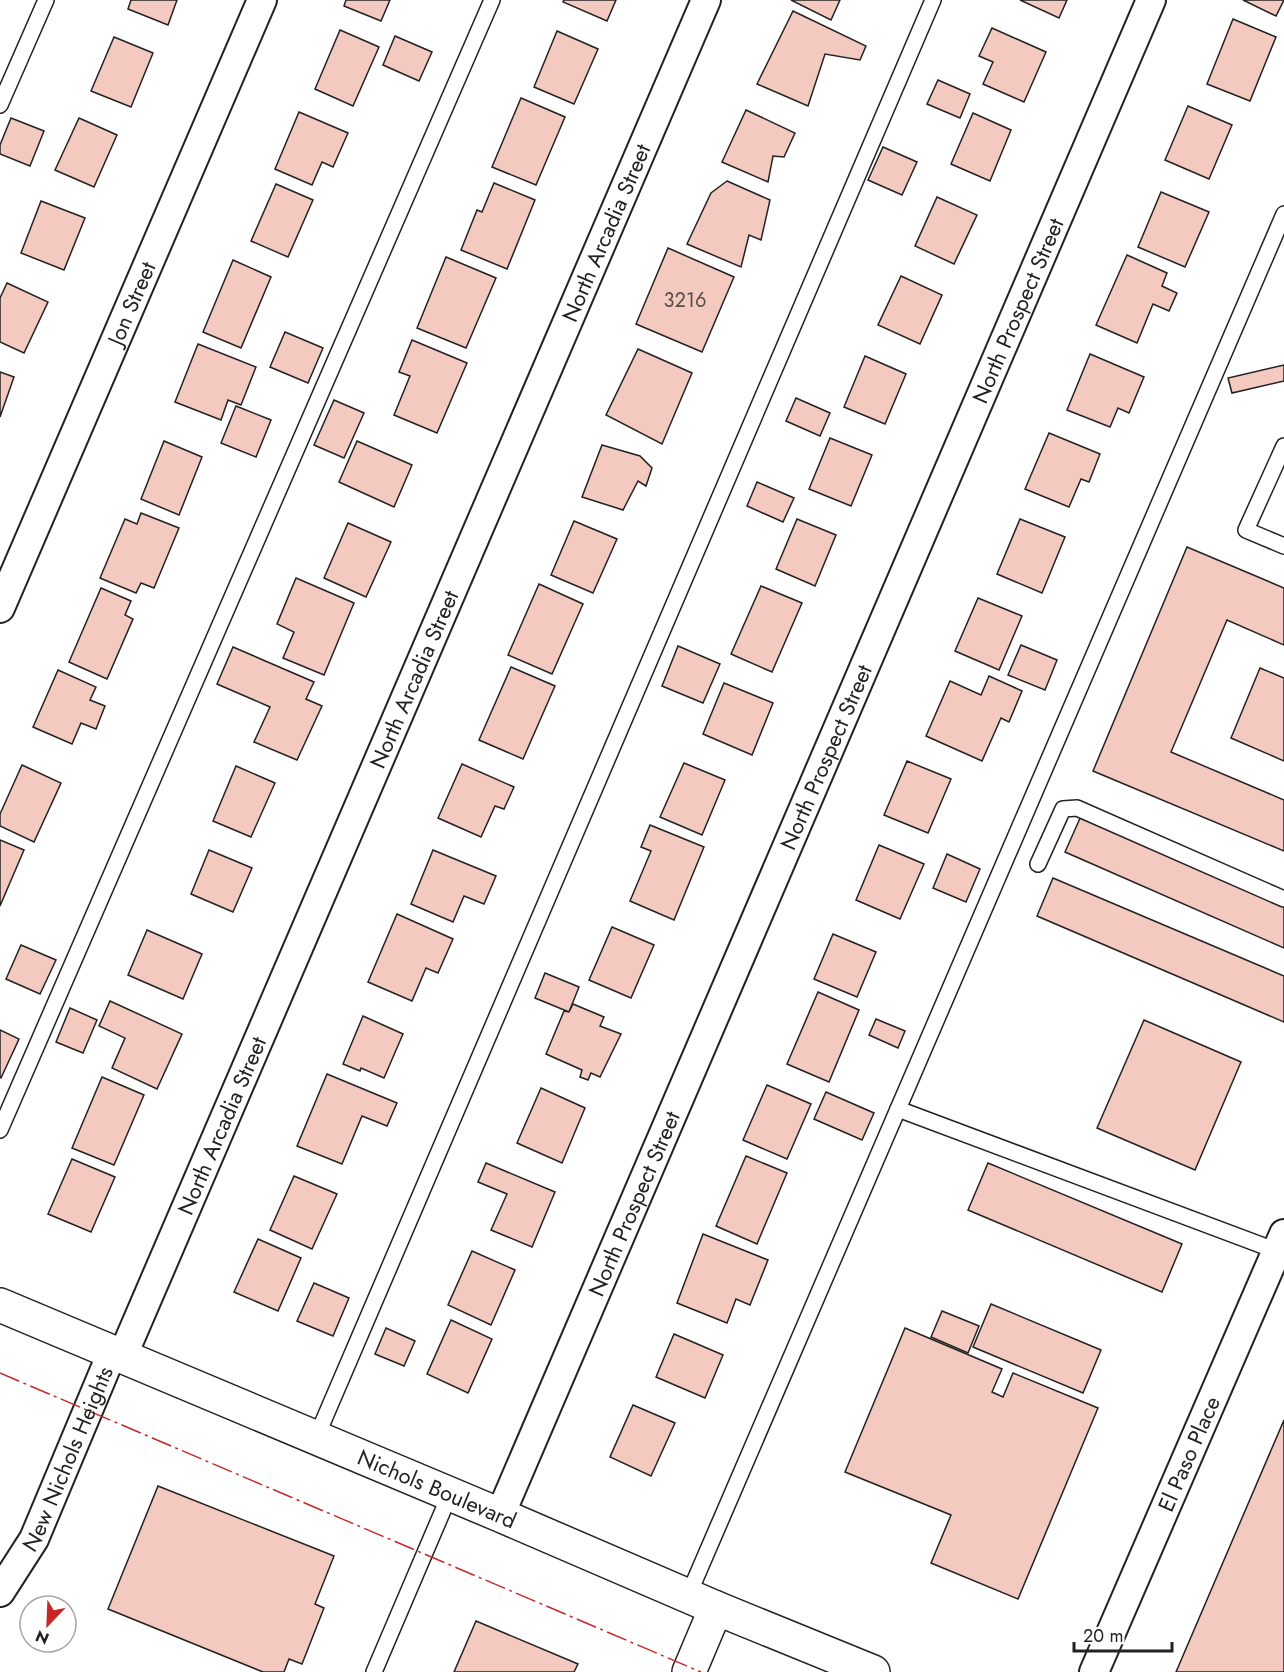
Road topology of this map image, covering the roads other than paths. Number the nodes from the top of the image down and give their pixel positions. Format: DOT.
graph roads {
  1 [pos="46,0"];
  2 [pos="262,0"];
  3 [pos="492,0"];
  4 [pos="706,0"];
  5 [pos="933,0"];
  6 [pos="1151,0"];
  7 [pos="0,105"];
  8 [pos="1284,214"];
  9 [pos="1284,446"];
  10 [pos="1284,546"];
  11 [pos="0,608"];
  12 [pos="1038,864"];
  13 [pos="1284,899"];
  14 [pos="898,1109"];
  15 [pos="0,1130"];
  16 [pos="1280,1242"];
  17 [pos="0,1305"];
  18 [pos="117,1355"];
  19 [pos="316,1438"];
  20 [pos="450,1494"];
  21 [pos="500,1515"];
  22 [pos="0,1592"];
  23 [pos="702,1602"];
  24 [pos="374,1672"];
  25 [pos="689,1672"];
  26 [pos="873,1672"];
  27 [pos="1095,1672"];
  1 -- 7 [label="lane"];
  2 -- 11 [label="street, Jon Street"];
  3 -- 15 [label="lane"];
  4 -- 18 [label="street, North Arcadia Street"];
  5 -- 19 [label="lane"];
  6 -- 21 [label="street, North Prospect Street"];
  8 -- 14 [label="lane"];
  9 -- 10 [label="lane"];
  12 -- 13 [label="lane"];
  14 -- 16 [label="lane"];
  14 -- 23 [label="lane"];
  16 -- 27 [label="street, El Paso Place"];
  17 -- 18 [label="street, Nichols Boulevard"];
  18 -- 19 [label="street, Nichols Boulevard"];
  18 -- 22 [label="street, New Nichols Heights"];
  19 -- 20 [label="street, Nichols Boulevard"];
  20 -- 21 [label="street, Nichols Boulevard"];
  20 -- 24 [label="lane"];
  21 -- 23 [label="street, Nichols Boulevard"];
  23 -- 25 [label="street"];
  23 -- 26 [label="street, Nichols Boulevard"];
}
